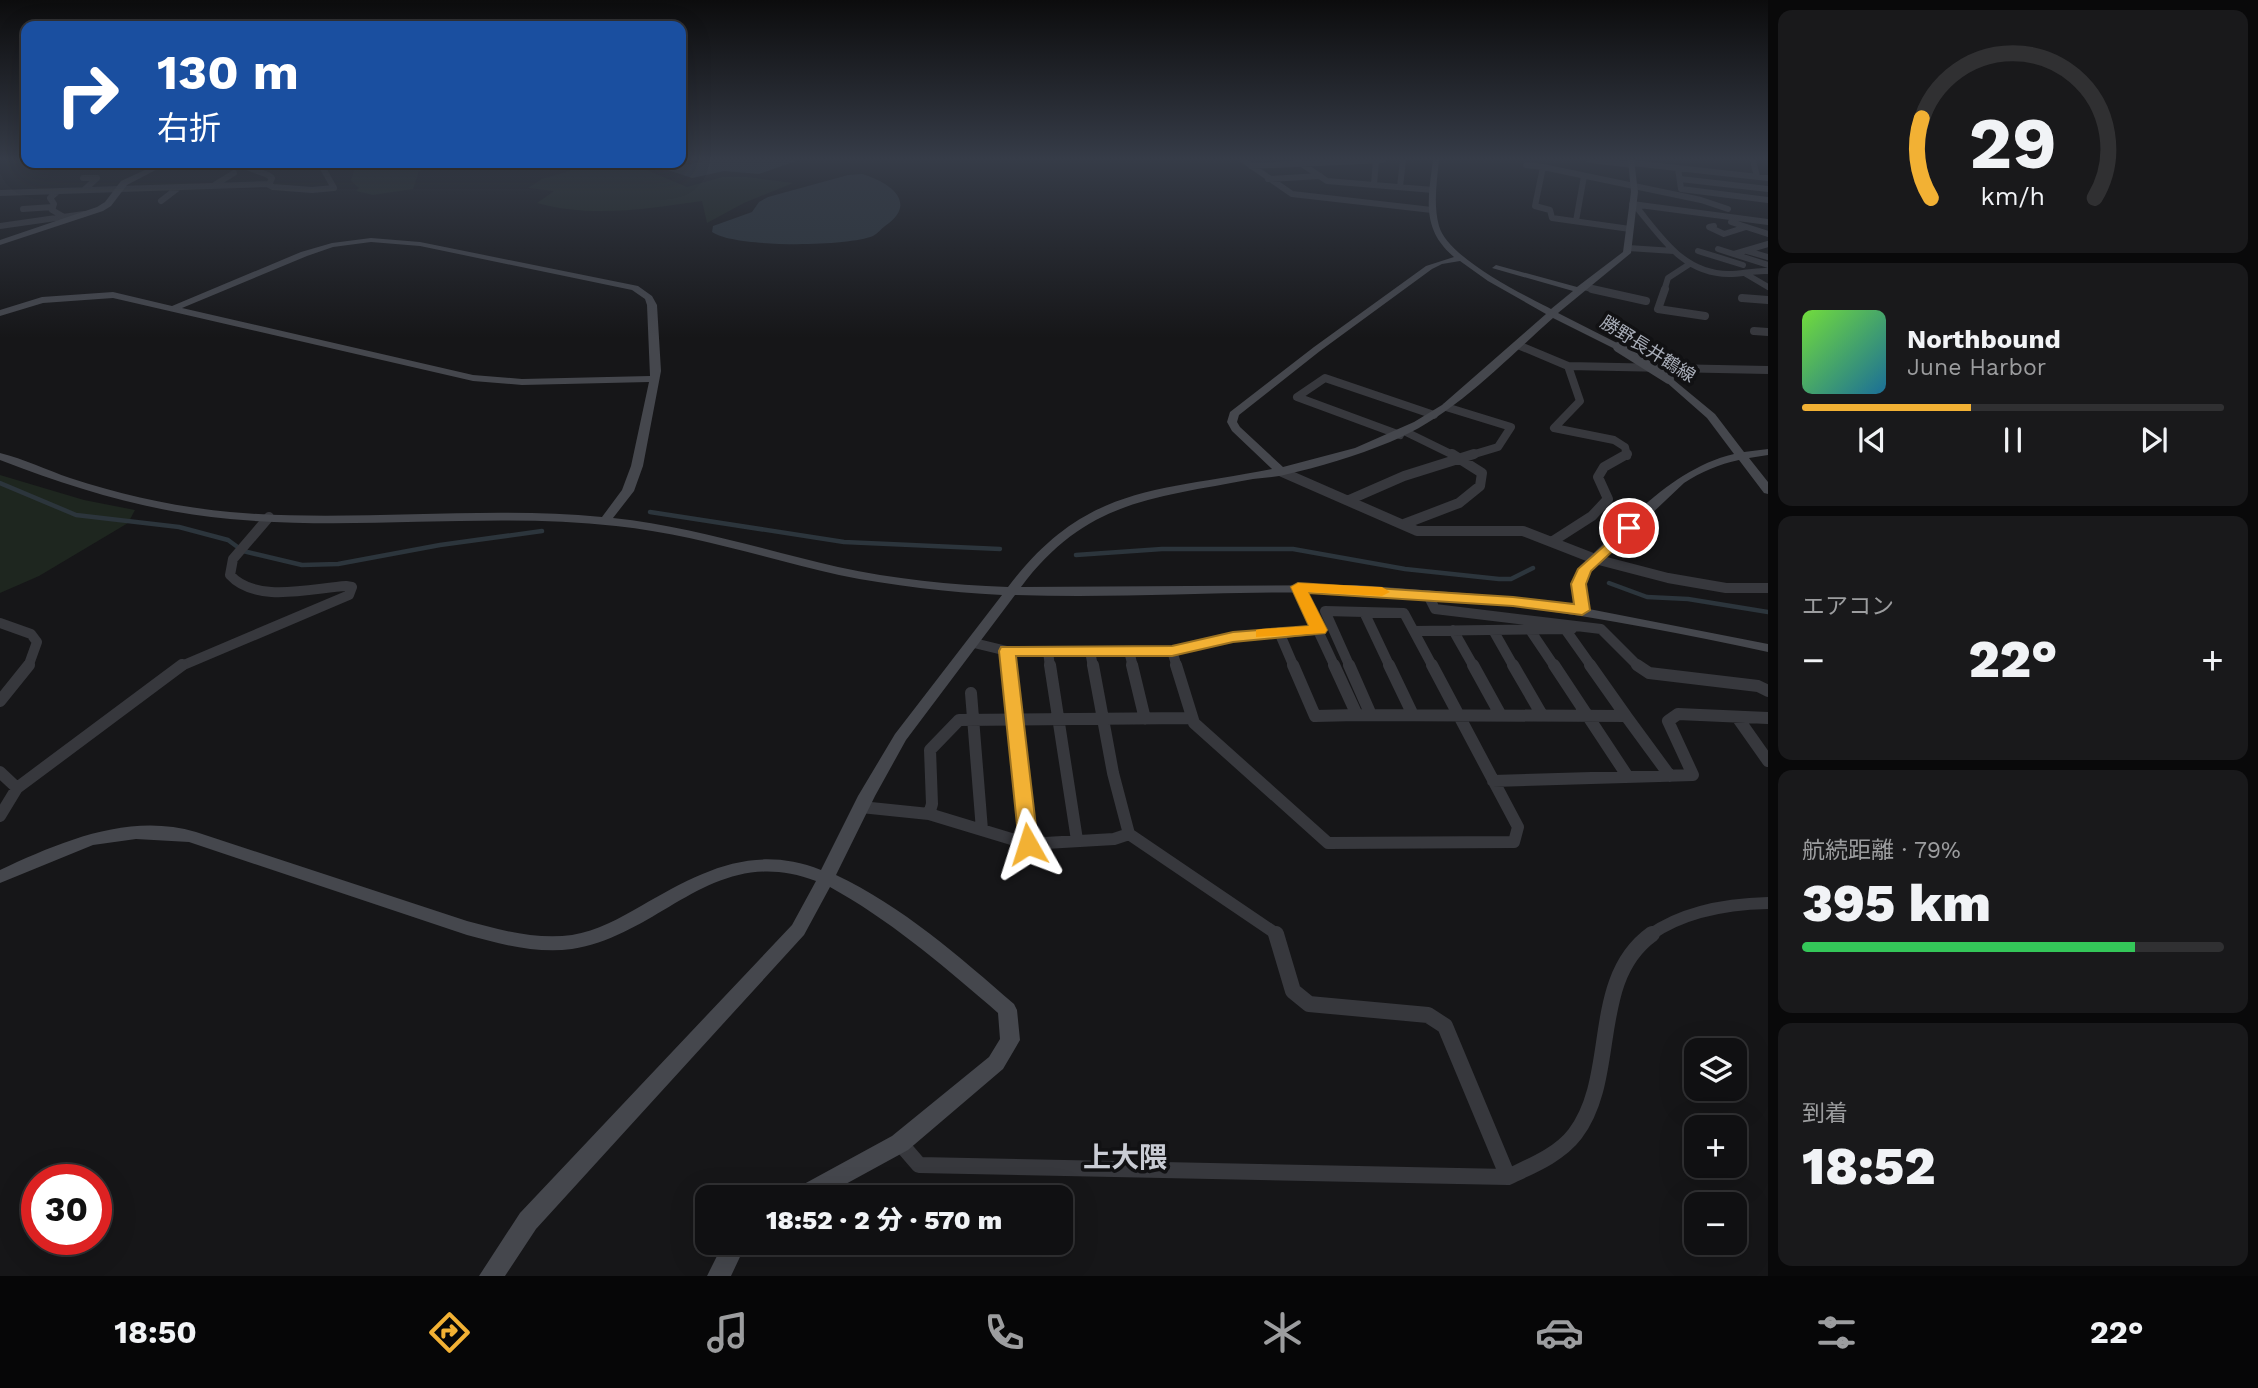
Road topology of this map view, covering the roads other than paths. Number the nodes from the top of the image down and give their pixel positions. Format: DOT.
graph roads {
  1 [pos="46,220"];
  2 [pos="70,220"];
  3 [pos="1434,220"];
  4 [pos="1561,220"];
  5 [pos="1631,220"];
  6 [pos="1645,220"];
  7 [pos="1716,220"];
  8 [pos="1750,220"];
  9 [pos="1576,222"];
  10 [pos="1768,222"];
  11 [pos="0,226"];
  12 [pos="1714,226"];
  13 [pos="1746,227"];
  14 [pos="1630,229"];
  15 [pos="1768,234"];
  16 [pos="0,243"];
  17 [pos="1768,244"];
  18 [pos="1759,246"];
  19 [pos="1628,248"];
  20 [pos="1718,249"];
  21 [pos="1768,249"];
  22 [pos="1746,250"];
  23 [pos="1674,251"];
  24 [pos="1698,251"];
  25 [pos="1734,254"];
  26 [pos="1768,257"];
  27 [pos="1721,258"];
  28 [pos="1460,259"];
  29 [pos="1688,265"];
  30 [pos="1496,268"];
  31 [pos="1743,269"];
  32 [pos="1767,269"];
  33 [pos="1768,286"];
  34 [pos="1582,288"];
  35 [pos="1742,298"];
  36 [pos="1768,300"];
  37 [pos="1646,301"];
  38 [pos="174,308"];
  39 [pos="0,313"];
  40 [pos="1554,313"];
  41 [pos="1705,316"];
  42 [pos="1754,331"];
  43 [pos="1768,332"];
  44 [pos="1518,345"];
  45 [pos="1568,366"];
  46 [pos="1768,370"];
  47 [pos="655,379"];
  48 [pos="1440,411"];
  49 [pos="1403,434"];
  50 [pos="1768,452"];
  51 [pos="1744,455"];
  52 [pos="0,456"];
  53 [pos="1460,458"];
  54 [pos="1282,472"];
  55 [pos="1768,490"];
  56 [pos="1349,500"];
  57 [pos="269,517"];
  58 [pos="604,522"];
  59 [pos="1404,524"];
  60 [pos="1553,541"];
  61 [pos="1595,559"];
  62 [pos="1298,587"];
  63 [pos="1768,588"];
  64 [pos="1009,592"];
  65 [pos="1428,595"];
  66 [pos="1582,610"];
  67 [pos="1364,612"];
  68 [pos="0,623"];
  69 [pos="1566,629"];
  70 [pos="1601,629"];
  71 [pos="1319,630"];
  72 [pos="1453,630"];
  73 [pos="1493,630"];
  74 [pos="1530,630"];
  75 [pos="1414,631"];
  76 [pos="1279,632"];
  77 [pos="974,643"];
  78 [pos="1768,648"];
  79 [pos="1007,651"];
  80 [pos="1048,651"];
  81 [pos="1090,651"];
  82 [pos="1129,651"];
  83 [pos="1172,651"];
  84 [pos="1768,691"];
  85 [pos="971,693"];
  86 [pos="0,701"];
  87 [pos="1457,714"];
  88 [pos="1357,715"];
  89 [pos="1371,715"];
  90 [pos="1413,715"];
  91 [pos="1500,715"];
  92 [pos="1542,715"];
  93 [pos="1585,715"];
  94 [pos="1626,716"];
  95 [pos="1737,717"];
  96 [pos="1768,718"];
  97 [pos="974,719"];
  98 [pos="1016,719"];
  99 [pos="1058,719"];
  100 [pos="1103,719"];
  101 [pos="1145,719"];
  102 [pos="1191,719"];
  103 [pos="1768,761"];
  104 [pos="0,772"];
  105 [pos="1670,776"];
  106 [pos="1628,777"];
  107 [pos="1493,781"];
  108 [pos="17,788"];
  109 [pos="861,807"];
  110 [pos="929,814"];
  111 [pos="0,816"];
  112 [pos="982,830"];
  113 [pos="1129,834"];
  114 [pos="1076,840"];
  115 [pos="1028,844"];
  116 [pos="0,877"];
  117 [pos="829,878"];
  118 [pos="1768,903"];
  119 [pos="900,1143"];
  120 [pos="1508,1177"];
  121 [pos="823,1185"];
  122 [pos="730,1255"];
  123 [pos="491,1276"];
  124 [pos="719,1276"];
  1 -- 11 [label="street"];
  2 -- 16 [label="street"];
  3 -- 28 [label="street"];
  4 -- 9 [label="street"];
  5 -- 14 [label="street"];
  6 -- 23 [label="street"];
  7 -- 13 [label="street"];
  8 -- 10 [label="street"];
  9 -- 14 [label="street"];
  12 -- 13 [label="street"];
  13 -- 15 [label="street"];
  14 -- 19 [label="street"];
  17 -- 18 [label="street"];
  18 -- 21 [label="street"];
  18 -- 22 [label="street"];
  19 -- 23 [label="street"];
  19 -- 34 [label="street"];
  20 -- 25 [label="street"];
  22 -- 25 [label="street"];
  22 -- 26 [label="street"];
  23 -- 29 [label="street"];
  24 -- 27 [label="street"];
  25 -- 27 [label="street"];
  25 -- 32 [label="street"];
  27 -- 31 [label="street"];
  28 -- 40 [label="street, 勝野長井鶴線"];
  28 -- 54 [label="street"];
  29 -- 31 [label="street"];
  29 -- 41 [label="street"];
  30 -- 34 [label="street"];
  31 -- 32 [label="street"];
  31 -- 33 [label="street"];
  34 -- 37 [label="street"];
  34 -- 40 [label="street"];
  35 -- 36 [label="street"];
  38 -- 39 [label="street"];
  38 -- 47 [label="street"];
  38 -- 47 [label="street"];
  40 -- 44 [label="street"];
  40 -- 51 [label="street, 勝野長井鶴線, bridge"];
  42 -- 43 [label="street"];
  44 -- 45 [label="street"];
  44 -- 48 [label="street"];
  45 -- 46 [label="street"];
  45 -- 60 [label="street"];
  47 -- 58 [label="street"];
  48 -- 49 [label="street"];
  48 -- 49 [label="street"];
  48 -- 53 [label="street"];
  49 -- 53 [label="street"];
  49 -- 54 [label="street"];
  50 -- 51 [label="street"];
  51 -- 55 [label="street, 勝野長井鶴線"];
  51 -- 61 [label="street"];
  52 -- 57 [label="street"];
  53 -- 56 [label="street"];
  53 -- 59 [label="street"];
  54 -- 56 [label="street"];
  54 -- 64 [label="street"];
  56 -- 59 [label="street"];
  57 -- 58 [label="street"];
  57 -- 108 [label="street"];
  58 -- 64 [label="street"];
  59 -- 60 [label="street"];
  60 -- 61 [label="street"];
  61 -- 63 [label="street"];
  61 -- 66 [label="street"];
  62 -- 64 [label="street"];
  62 -- 65 [label="street"];
  62 -- 71 [label="street"];
  64 -- 77 [label="street"];
  65 -- 66 [label="street"];
  65 -- 70 [label="street"];
  66 -- 78 [label="street"];
  67 -- 75 [label="street"];
  67 -- 89 [label="street"];
  67 -- 90 [label="street"];
  68 -- 86 [label="street"];
  69 -- 70 [label="street"];
  69 -- 74 [label="street"];
  69 -- 94 [label="street"];
  70 -- 84 [label="street"];
  71 -- 76 [label="street"];
  71 -- 88 [label="street"];
  72 -- 73 [label="street"];
  72 -- 75 [label="street"];
  72 -- 91 [label="street"];
  73 -- 74 [label="street"];
  73 -- 92 [label="street"];
  74 -- 93 [label="street"];
  75 -- 87 [label="street"];
  76 -- 83 [label="street"];
  76 -- 88 [label="street"];
  77 -- 79 [label="street"];
  77 -- 109 [label="street"];
  79 -- 80 [label="street"];
  79 -- 98 [label="street"];
  80 -- 81 [label="street"];
  80 -- 99 [label="street"];
  81 -- 82 [label="street"];
  81 -- 100 [label="street"];
  82 -- 83 [label="street"];
  82 -- 101 [label="street"];
  83 -- 102 [label="street"];
  85 -- 97 [label="street"];
  87 -- 90 [label="street"];
  87 -- 91 [label="street"];
  87 -- 107 [label="street"];
  88 -- 89 [label="street"];
  89 -- 90 [label="street"];
  91 -- 92 [label="street"];
  92 -- 93 [label="street"];
  93 -- 94 [label="street"];
  93 -- 106 [label="street"];
  94 -- 105 [label="street"];
  95 -- 96 [label="street"];
  95 -- 103 [label="street"];
  95 -- 105 [label="street"];
  97 -- 98 [label="street"];
  97 -- 110 [label="street"];
  97 -- 112 [label="street"];
  98 -- 99 [label="street"];
  98 -- 115 [label="street"];
  99 -- 100 [label="street"];
  99 -- 114 [label="street"];
  100 -- 101 [label="street"];
  100 -- 113 [label="street"];
  101 -- 102 [label="street"];
  102 -- 107 [label="street"];
  104 -- 108 [label="street"];
  105 -- 106 [label="street"];
  106 -- 107 [label="street"];
  108 -- 111 [label="street"];
  109 -- 110 [label="street"];
  109 -- 117 [label="street"];
  110 -- 112 [label="street"];
  112 -- 115 [label="street"];
  113 -- 114 [label="street"];
  113 -- 120 [label="street"];
  114 -- 115 [label="street"];
  116 -- 117 [label="street"];
  117 -- 119 [label="street"];
  117 -- 123 [label="street"];
  118 -- 120 [label="street"];
  119 -- 120 [label="street"];
  119 -- 121 [label="street"];
  122 -- 124 [label="street"];
}
